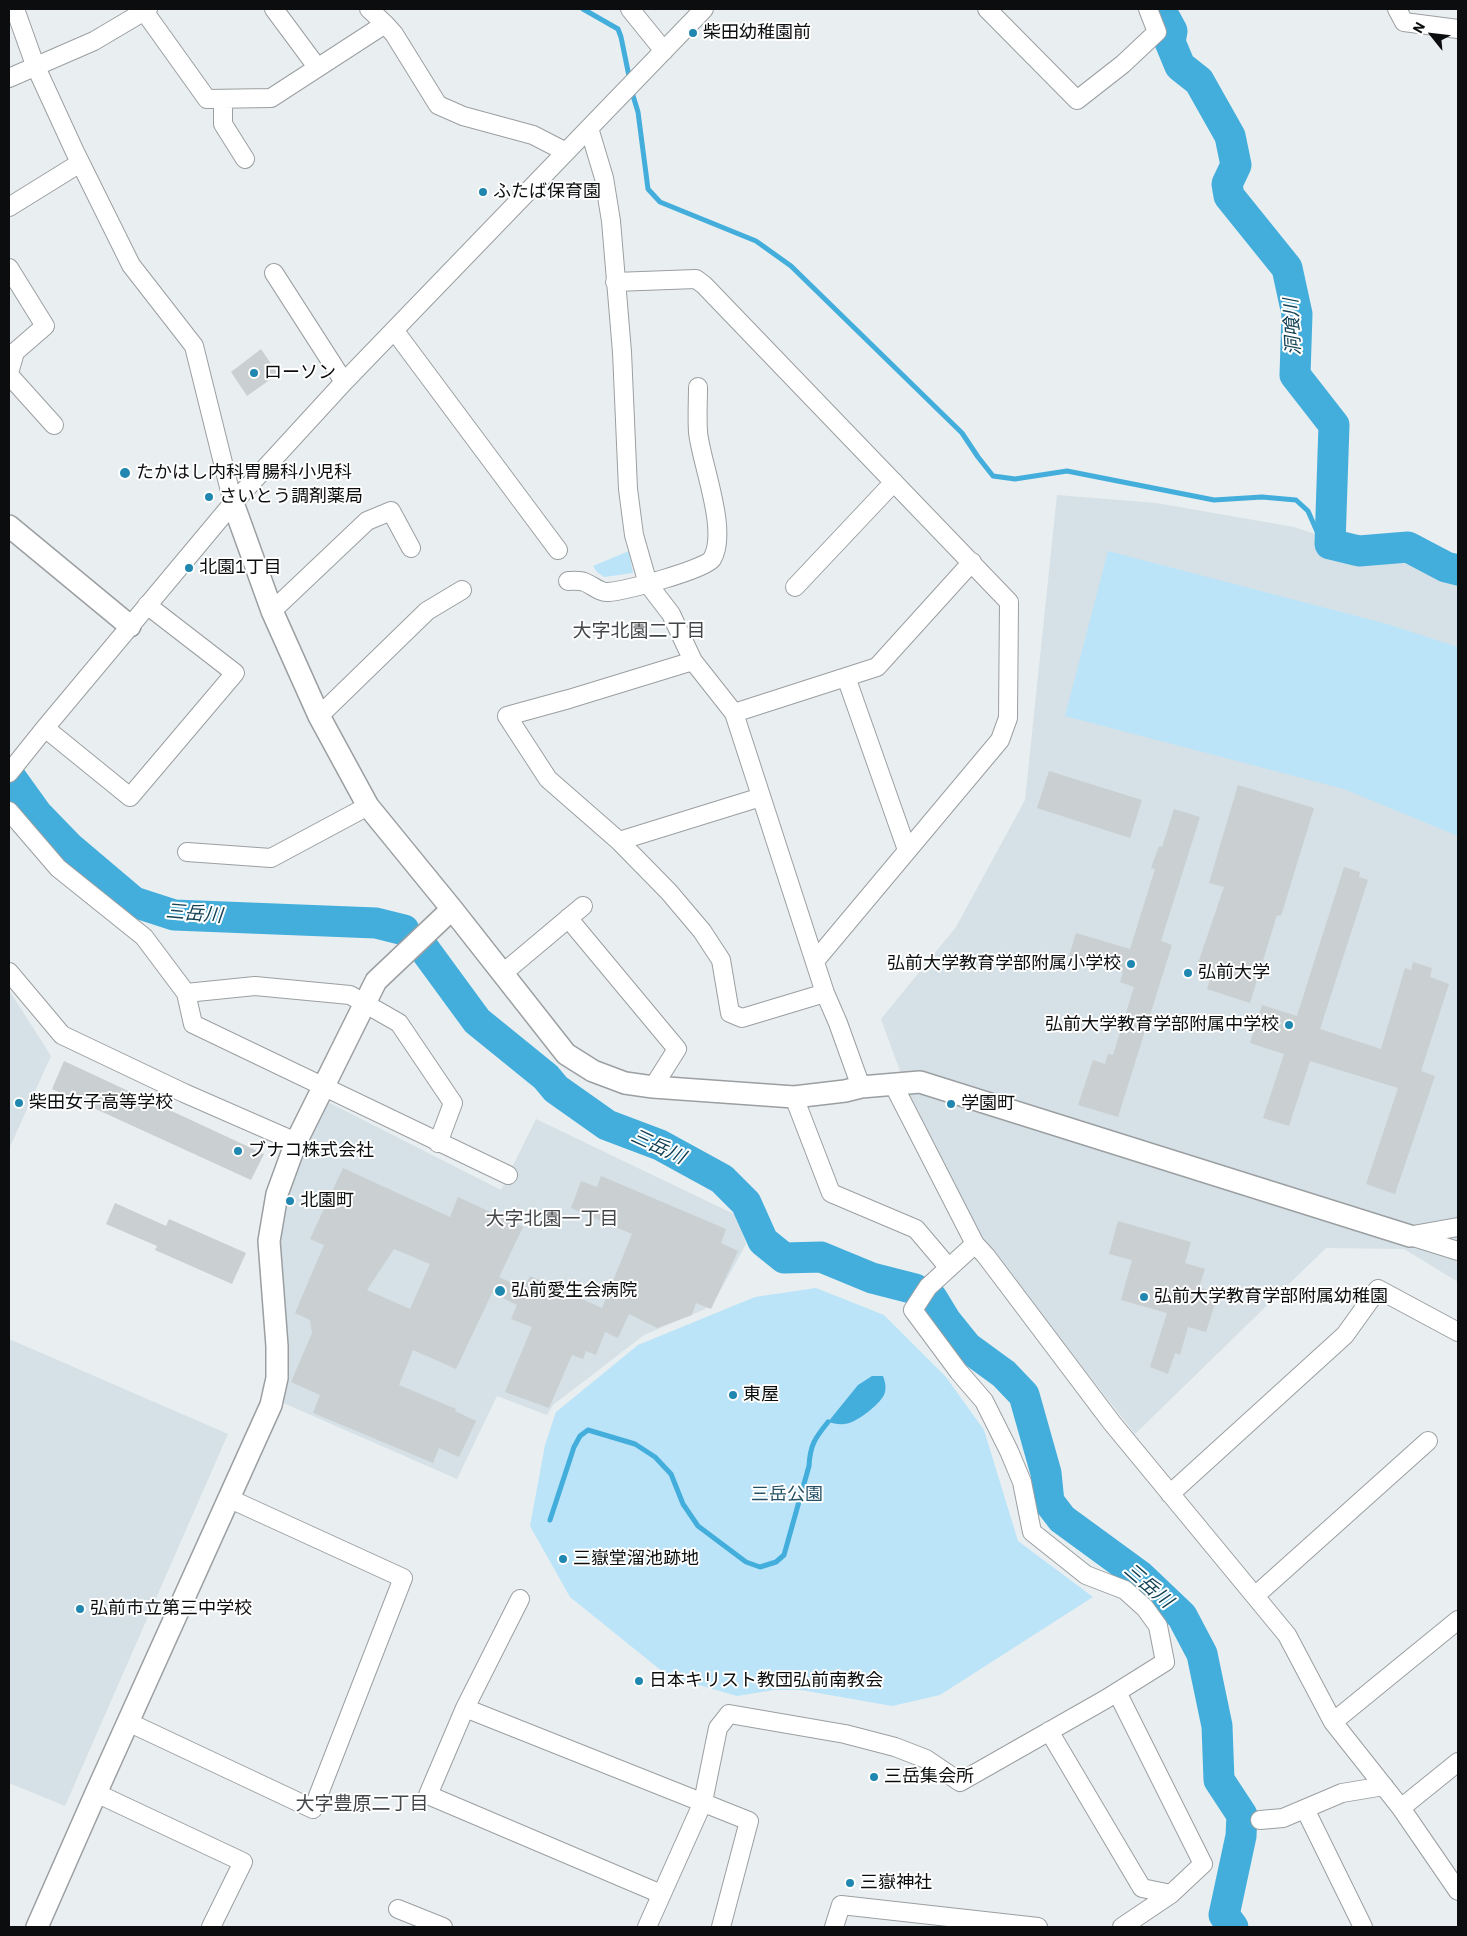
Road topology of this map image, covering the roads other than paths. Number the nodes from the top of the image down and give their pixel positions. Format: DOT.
graph roads {
  1 [pos="15,9"];
  2 [pos="274,9"];
  3 [pos="369,9"];
  4 [pos="630,9"];
  5 [pos="704,9"];
  6 [pos="987,9"];
  7 [pos="1148,9"];
  8 [pos="1397,9"];
  9 [pos="146,10"];
  10 [pos="385,24"];
  11 [pos="1458,29"];
  12 [pos="664,51"];
  13 [pos="35,65"];
  14 [pos="316,67"];
  15 [pos="9,78"];
  16 [pos="223,98"];
  17 [pos="589,128"];
  18 [pos="566,152"];
  19 [pos="245,159"];
  20 [pos="80,163"];
  21 [pos="9,207"];
  22 [pos="9,268"];
  23 [pos="274,273"];
  24 [pos="615,282"];
  25 [pos="394,330"];
  26 [pos="9,374"];
  27 [pos="344,382"];
  28 [pos="698,387"];
  29 [pos="54,425"];
  30 [pos="894,482"];
  31 [pos="233,503"];
  32 [pos="9,526"];
  33 [pos="410,548"];
  34 [pos="558,550"];
  35 [pos="972,562"];
  36 [pos="568,580"];
  37 [pos="648,584"];
  38 [pos="795,587"];
  39 [pos="462,590"];
  40 [pos="147,605"];
  41 [pos="272,611"];
  42 [pos="130,626"];
  43 [pos="694,660"];
  44 [pos="846,677"];
  45 [pos="734,713"];
  46 [pos="319,716"];
  47 [pos="45,728"];
  48 [pos="11,770"];
  49 [pos="762,797"];
  50 [pos="368,806"];
  51 [pos="9,811"];
  52 [pos="619,841"];
  53 [pos="907,850"];
  54 [pos="187,852"];
  55 [pos="583,906"];
  56 [pos="452,909"];
  57 [pos="568,918"];
  58 [pos="815,962"];
  59 [pos="9,972"];
  60 [pos="502,974"];
  61 [pos="186,993"];
  62 [pos="824,993"];
  63 [pos="363,1004"];
  64 [pos="893,1084"];
  65 [pos="324,1086"];
  66 [pos="653,1087"];
  67 [pos="861,1087"];
  68 [pos="794,1097"];
  69 [pos="296,1142"];
  70 [pos="438,1143"];
  71 [pos="508,1175"];
  72 [pos="1458,1227"];
  73 [pos="1410,1236"];
  74 [pos="975,1244"];
  75 [pos="1458,1251"];
  76 [pos="950,1268"];
  77 [pos="1458,1332"];
  78 [pos="1428,1441"];
  79 [pos="1170,1494"];
  80 [pos="228,1498"];
  81 [pos="1255,1596"];
  82 [pos="520,1599"];
  83 [pos="1458,1620"];
  84 [pos="1117,1692"];
  85 [pos="466,1708"];
  86 [pos="128,1722"];
  87 [pos="1334,1722"];
  88 [pos="1049,1731"];
  89 [pos="1458,1762"];
  90 [pos="1384,1786"];
  91 [pos="96,1793"];
  92 [pos="702,1802"];
  93 [pos="1305,1808"];
  94 [pos="1401,1808"];
  95 [pos="1260,1820"];
  96 [pos="1458,1891"];
  97 [pos="661,1894"];
  98 [pos="1171,1894"];
  99 [pos="398,1909"];
  100 [pos="38,1927"];
  101 [pos="211,1927"];
  102 [pos="443,1927"];
  103 [pos="647,1927"];
  104 [pos="721,1927"];
  105 [pos="834,1927"];
  106 [pos="1038,1927"];
  107 [pos="1122,1927"];
  108 [pos="1364,1927"];
  1 -- 13 [label="street"];
  2 -- 14 [label="street"];
  3 -- 10 [label="street"];
  4 -- 12 [label="street"];
  5 -- 12 [label="street"];
  6 -- 7 [label="street"];
  8 -- 11 [label="street"];
  9 -- 13 [label="street"];
  9 -- 16 [label="street"];
  10 -- 14 [label="street"];
  10 -- 18 [label="street"];
  12 -- 17 [label="street"];
  13 -- 15 [label="street"];
  13 -- 20 [label="street"];
  14 -- 16 [label="street"];
  16 -- 19 [label="street"];
  17 -- 18 [label="street"];
  17 -- 24 [label="street"];
  18 -- 25 [label="street"];
  20 -- 21 [label="street"];
  20 -- 31 [label="street"];
  22 -- 26 [label="street"];
  23 -- 27 [label="street"];
  24 -- 30 [label="street"];
  24 -- 37 [label="street"];
  25 -- 27 [label="street"];
  25 -- 34 [label="street"];
  26 -- 29 [label="street"];
  27 -- 31 [label="street"];
  28 -- 37 [label="street"];
  30 -- 35 [label="street"];
  30 -- 38 [label="street"];
  31 -- 40 [label="street"];
  31 -- 41 [label="street"];
  32 -- 42 [label="street"];
  33 -- 41 [label="street"];
  35 -- 44 [label="street"];
  35 -- 53 [label="street"];
  36 -- 37 [label="street"];
  37 -- 43 [label="street"];
  39 -- 46 [label="street"];
  40 -- 42 [label="street"];
  40 -- 47 [label="street"];
  41 -- 46 [label="street"];
  42 -- 47 [label="street"];
  43 -- 45 [label="street"];
  43 -- 52 [label="street"];
  44 -- 45 [label="street"];
  44 -- 53 [label="street"];
  45 -- 49 [label="street"];
  46 -- 50 [label="street"];
  47 -- 48 [label="street"];
  49 -- 52 [label="street"];
  49 -- 58 [label="street"];
  50 -- 54 [label="street"];
  50 -- 56 [label="street"];
  51 -- 61 [label="street"];
  52 -- 62 [label="street"];
  53 -- 58 [label="street"];
  55 -- 57 [label="street"];
  56 -- 60 [label="street"];
  56 -- 63 [label="street"];
  57 -- 60 [label="street"];
  57 -- 66 [label="street"];
  58 -- 62 [label="street"];
  59 -- 69 [label="street"];
  60 -- 66 [label="street"];
  61 -- 63 [label="street"];
  61 -- 65 [label="street"];
  62 -- 67 [label="street"];
  63 -- 65 [label="street"];
  63 -- 70 [label="street"];
  64 -- 67 [label="street"];
  64 -- 73 [label="street"];
  64 -- 74 [label="street"];
  65 -- 69 [label="street"];
  65 -- 70 [label="street"];
  66 -- 68 [label="street"];
  67 -- 68 [label="street"];
  68 -- 76 [label="street"];
  69 -- 80 [label="street"];
  70 -- 71 [label="street"];
  72 -- 73 [label="street"];
  73 -- 75 [label="street"];
  74 -- 76 [label="street"];
  74 -- 79 [label="street"];
  76 -- 84 [label="street"];
  77 -- 79 [label="street"];
  78 -- 81 [label="street"];
  79 -- 81 [label="street"];
  80 -- 86 [label="street"];
  80 -- 86 [label="street"];
  81 -- 87 [label="street"];
  82 -- 85 [label="street"];
  83 -- 87 [label="street"];
  84 -- 88 [label="street"];
  84 -- 98 [label="street"];
  85 -- 92 [label="street"];
  85 -- 97 [label="street"];
  86 -- 91 [label="street"];
  87 -- 90 [label="street"];
  88 -- 92 [label="street"];
  88 -- 98 [label="street"];
  89 -- 94 [label="street"];
  90 -- 93 [label="street"];
  90 -- 94 [label="street"];
  91 -- 100 [label="street"];
  91 -- 101 [label="street"];
  92 -- 97 [label="street"];
  92 -- 104 [label="street"];
  93 -- 95 [label="street"];
  93 -- 108 [label="street"];
  94 -- 96 [label="street"];
  97 -- 103 [label="street"];
  98 -- 107 [label="street"];
  99 -- 102 [label="street"];
  105 -- 106 [label="street"];
}
